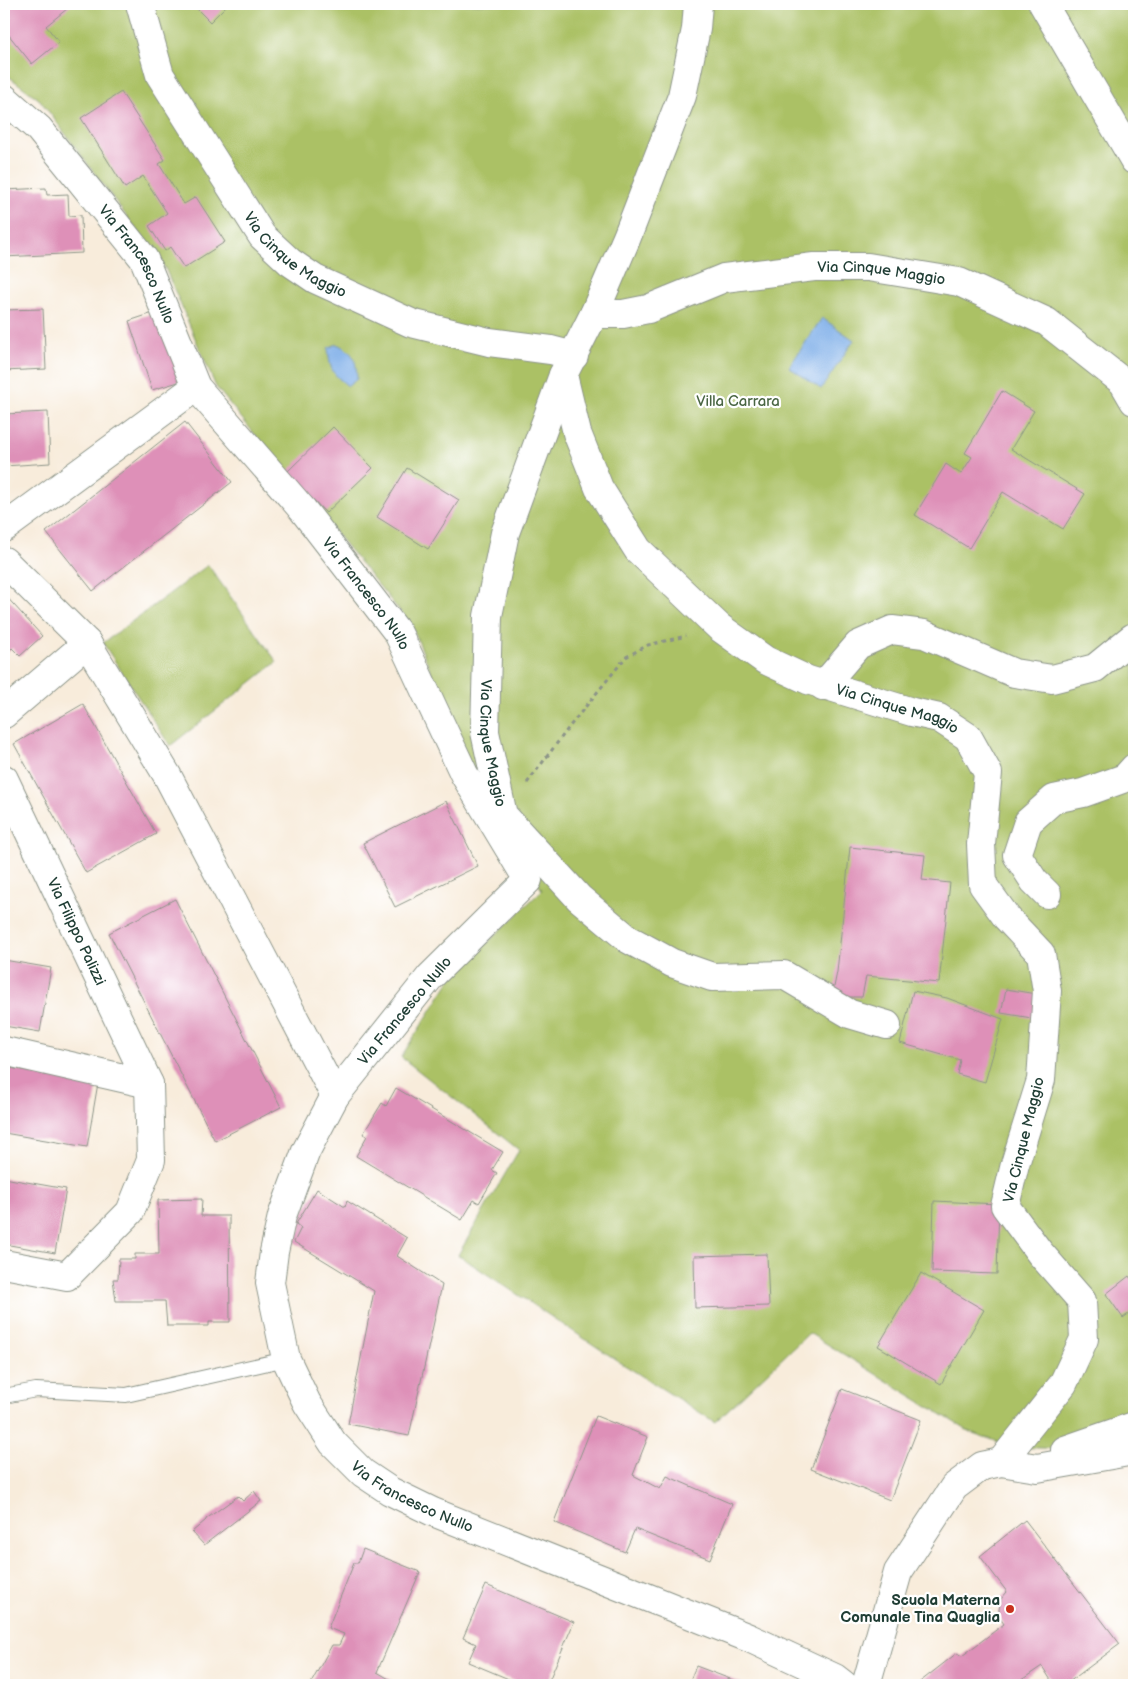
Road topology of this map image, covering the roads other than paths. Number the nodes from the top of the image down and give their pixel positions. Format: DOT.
graph roads {
  1 [pos="140,4"];
  2 [pos="698,4"];
  3 [pos="1043,4"];
  4 [pos="4,98"];
  5 [pos="1134,160"];
  6 [pos="594,314"];
  7 [pos="569,365"];
  8 [pos="196,387"];
  9 [pos="1134,401"];
  10 [pos="4,528"];
  11 [pos="4,561"];
  12 [pos="1134,637"];
  13 [pos="87,643"];
  14 [pos="823,686"];
  15 [pos="4,714"];
  16 [pos="1134,768"];
  17 [pos="4,780"];
  18 [pos="1047,894"];
  19 [pos="887,1025"];
  20 [pos="4,1051"];
  21 [pos="149,1084"];
  22 [pos="335,1096"];
  23 [pos="4,1264"];
  24 [pos="286,1358"];
  25 [pos="4,1396"];
  26 [pos="1134,1426"];
  27 [pos="1134,1451"];
  28 [pos="1001,1462"];
  29 [pos="1037,1468"];
  30 [pos="844,1685"];
  31 [pos="866,1685"];
  1 -- 7 [label="street, Via Cinque Maggio"];
  2 -- 6 [label="street, Via Cinque Maggio"];
  3 -- 5 [label="street"];
  4 -- 8 [label="street, Via Francesco Nullo"];
  6 -- 7 [label="street, Via Cinque Maggio"];
  6 -- 9 [label="street, Via Cinque Maggio"];
  7 -- 14 [label="street, Via Cinque Maggio"];
  7 -- 19 [label="street, Via Cinque Maggio"];
  8 -- 10 [label="street"];
  8 -- 22 [label="street, Via Francesco Nullo"];
  11 -- 13 [label="street"];
  12 -- 14 [label="street, Via Cinque Maggio"];
  13 -- 15 [label="street"];
  13 -- 22 [label="street"];
  14 -- 28 [label="street, Via Cinque Maggio"];
  16 -- 18 [label="street"];
  17 -- 21 [label="street, Via Filippo Palizzi"];
  20 -- 21 [label="street"];
  21 -- 23 [label="street, Via Filippo Palizzi"];
  22 -- 24 [label="street, Via Francesco Nullo"];
  24 -- 25 [label="lane"];
  24 -- 30 [label="street, Via Francesco Nullo"];
  26 -- 29 [label="street"];
  27 -- 29 [label="street"];
  28 -- 29 [label="street"];
  28 -- 31 [label="street"];
}
